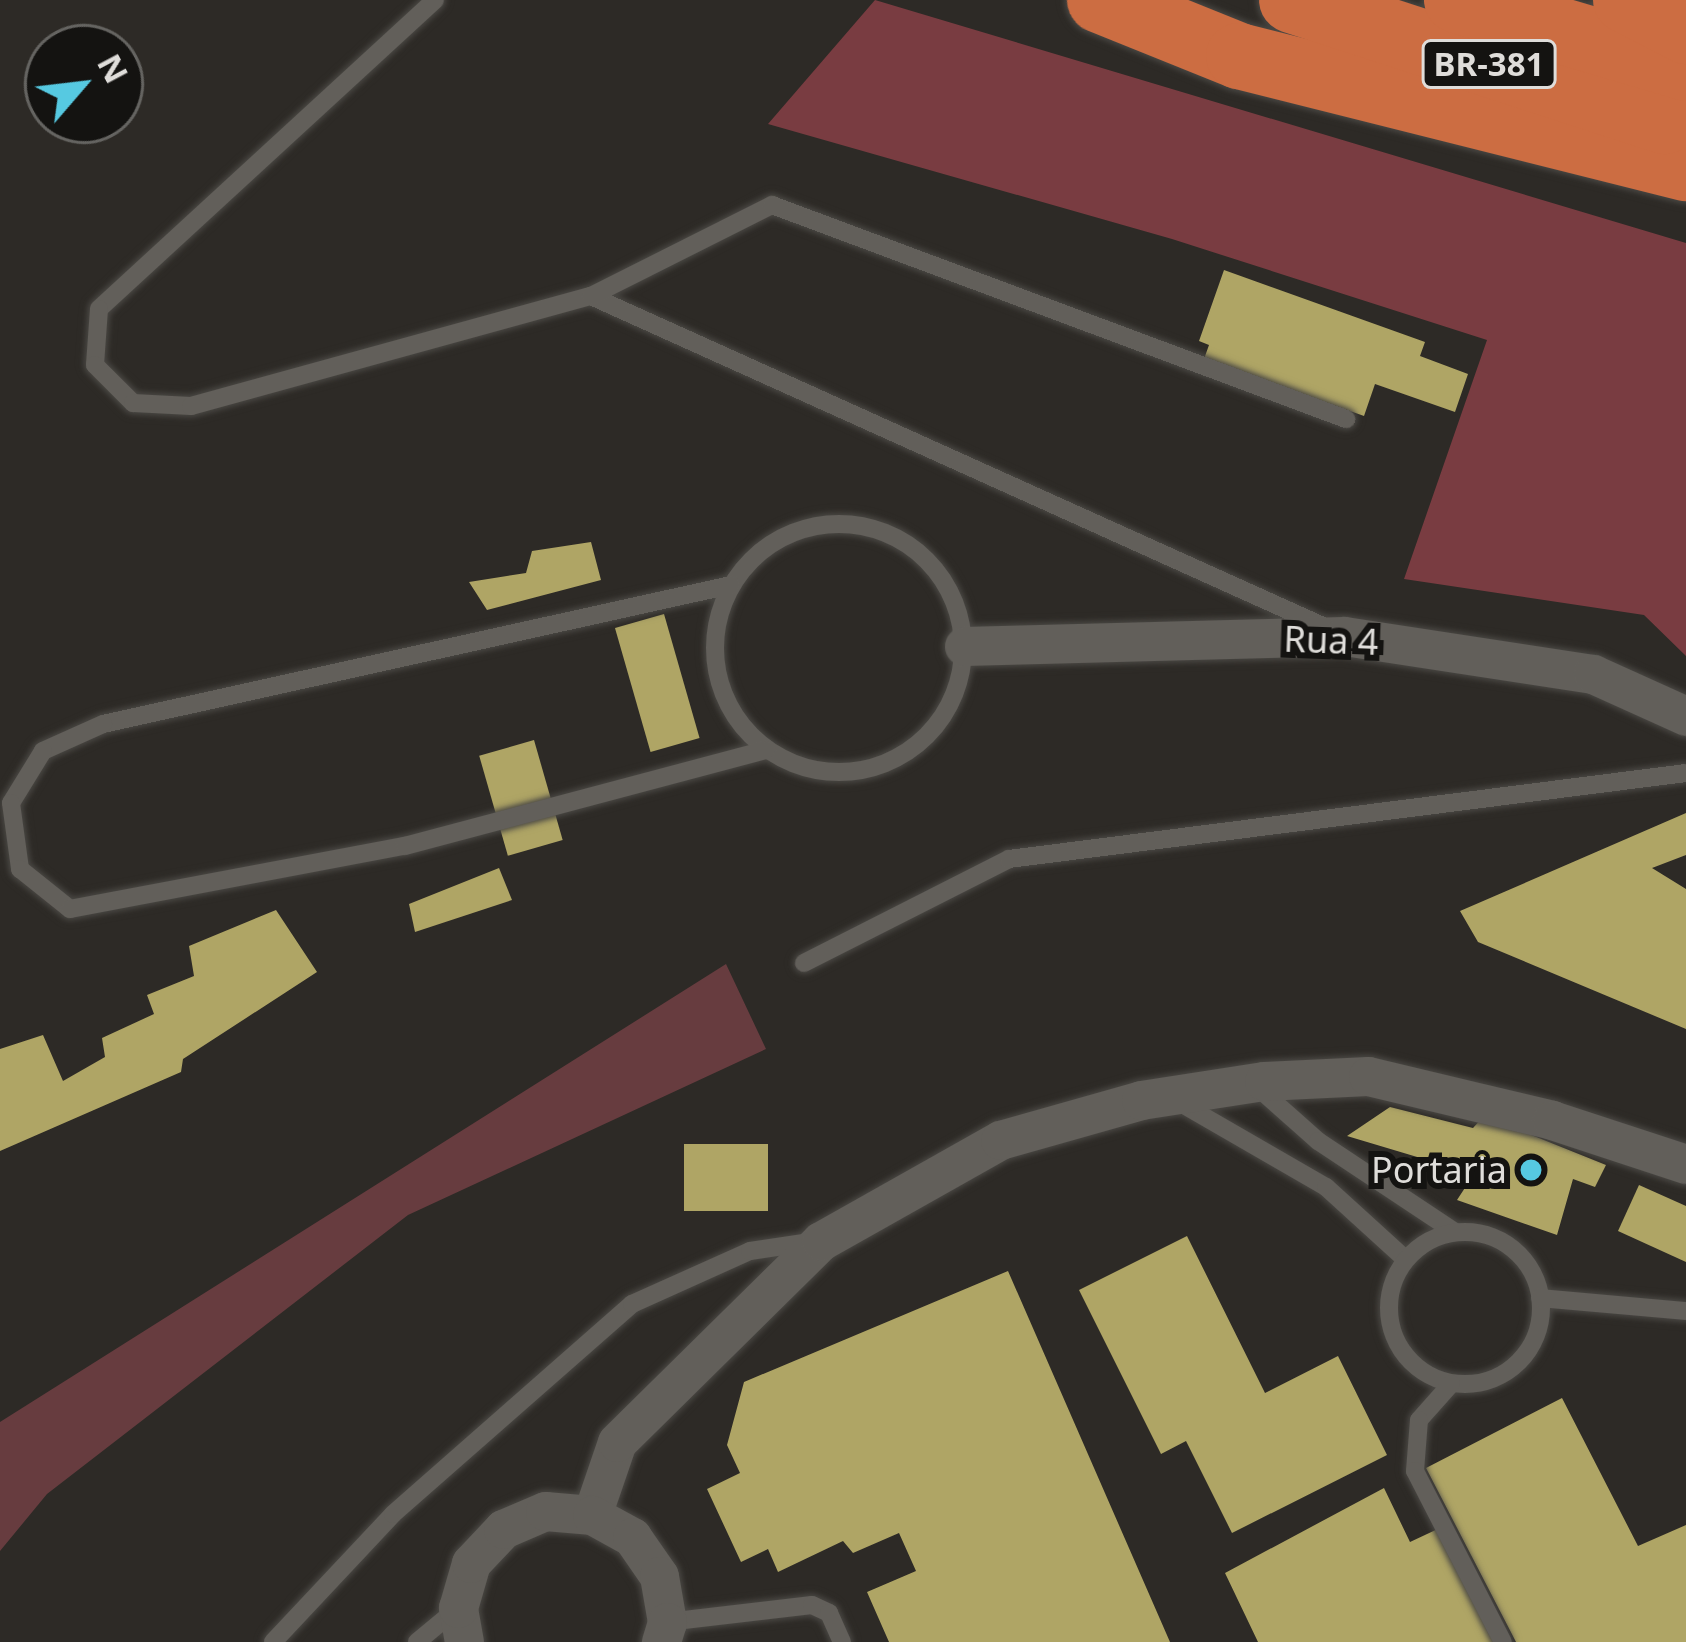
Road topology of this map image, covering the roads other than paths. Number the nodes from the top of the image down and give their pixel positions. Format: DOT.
graph roads {
  1 [pos="435,0"];
  2 [pos="1100,0"];
  3 [pos="1292,0"];
  4 [pos="1457,0"];
  5 [pos="1626,0"];
  6 [pos="1686,31"];
  7 [pos="1686,68"];
  8 [pos="1686,128"];
  9 [pos="1686,168"];
  10 [pos="591,296"];
  11 [pos="1346,419"];
  12 [pos="731,585"];
  13 [pos="1344,636"];
  14 [pos="964,646"];
  15 [pos="1686,716"];
  16 [pos="766,750"];
  17 [pos="1686,772"];
  18 [pos="804,963"];
  19 [pos="1252,1082"];
  20 [pos="1167,1096"];
  21 [pos="1686,1164"];
  22 [pos="1455,1232"];
  23 [pos="821,1241"];
  24 [pos="1405,1259"];
  25 [pos="1540,1298"];
  26 [pos="1686,1311"];
  27 [pos="1451,1384"];
  28 [pos="592,1515"];
  29 [pos="461,1625"];
  30 [pos="664,1632"];
  31 [pos="273,1642"];
  32 [pos="417,1642"];
  33 [pos="842,1642"];
  34 [pos="1503,1642"];
  1 -- 10 [label="lane"];
  2 -- 9 [label="highway"];
  3 -- 8 [label="highway, BR-381"];
  4 -- 7 [label="highway, BR-381"];
  5 -- 6 [label="highway"];
  10 -- 11 [label="lane"];
  10 -- 13 [label="lane"];
  12 -- 14 [label="lane"];
  12 -- 16 [label="lane"];
  12 -- 16 [label="lane"];
  13 -- 14 [label="street, Rua 4"];
  13 -- 15 [label="street, Rua 4"];
  14 -- 16 [label="lane"];
  17 -- 18 [label="lane"];
  19 -- 20 [label="street"];
  19 -- 21 [label="street"];
  19 -- 22 [label="lane"];
  20 -- 23 [label="street"];
  20 -- 24 [label="lane"];
  22 -- 24 [label="lane"];
  22 -- 25 [label="lane"];
  23 -- 28 [label="street"];
  23 -- 31 [label="lane"];
  24 -- 27 [label="lane"];
  25 -- 26 [label="lane"];
  25 -- 27 [label="lane"];
  27 -- 34 [label="lane"];
  28 -- 29 [label="street"];
  28 -- 30 [label="street"];
  29 -- 32 [label="lane"];
  30 -- 33 [label="lane"];
}
